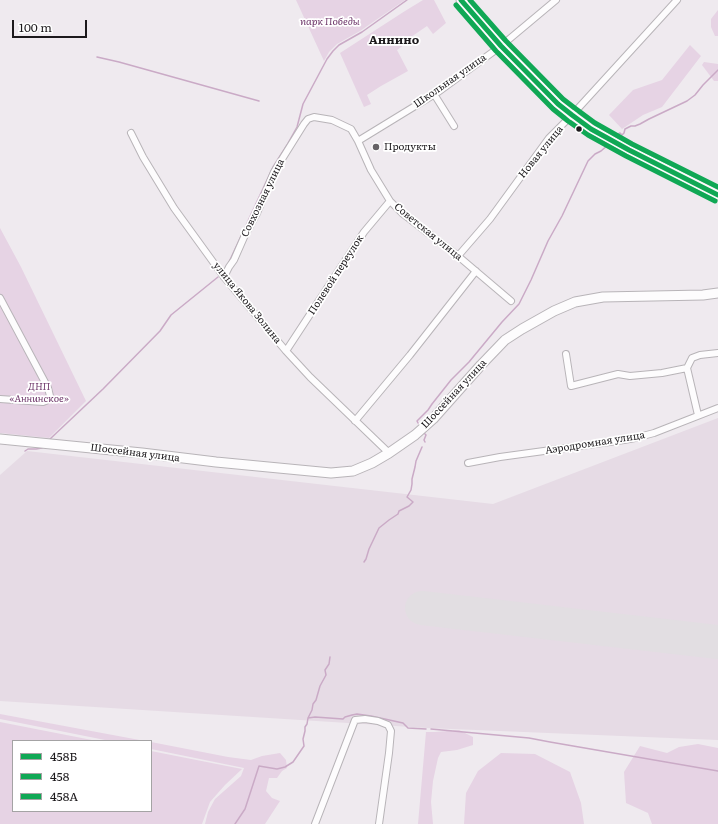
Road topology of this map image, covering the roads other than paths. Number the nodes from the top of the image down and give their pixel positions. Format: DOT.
graph roads {
  1 [pos="461,0"];
  2 [pos="556,0"];
  3 [pos="677,0"];
  4 [pos="501,46"];
  5 [pos="434,94"];
  6 [pos="572,115"];
  7 [pos="454,126"];
  8 [pos="351,129"];
  9 [pos="131,133"];
  10 [pos="358,141"];
  11 [pos="718,195"];
  12 [pos="390,200"];
  13 [pos="458,256"];
  14 [pos="476,271"];
  15 [pos="224,277"];
  16 [pos="718,293"];
  17 [pos="0,298"];
  18 [pos="511,301"];
  19 [pos="286,351"];
  20 [pos="718,353"];
  21 [pos="566,354"];
  22 [pos="687,368"];
  23 [pos="0,399"];
  24 [pos="718,408"];
  25 [pos="698,415"];
  26 [pos="355,421"];
  27 [pos="0,438"];
  28 [pos="389,453"];
  29 [pos="468,463"];
  30 [pos="315,824"];
  31 [pos="379,824"];
  1 -- 4 [label="main road"];
  2 -- 4 [label="street, Школьная улица"];
  3 -- 6 [label="street, Новая улица"];
  4 -- 5 [label="street, Школьная улица"];
  4 -- 6 [label="main road"];
  5 -- 7 [label="street"];
  5 -- 10 [label="street, Школьная улица"];
  6 -- 11 [label="main road"];
  6 -- 13 [label="street, Новая улица"];
  8 -- 10 [label="street, Советская улица"];
  8 -- 15 [label="street, Совхозная улица"];
  9 -- 15 [label="street, улица Якова Золина"];
  10 -- 12 [label="street, Советская улица"];
  12 -- 13 [label="street, Советская улица"];
  12 -- 19 [label="street, Полевой переулок"];
  13 -- 14 [label="street, Советская улица"];
  14 -- 18 [label="street, Советская улица"];
  14 -- 26 [label="street"];
  15 -- 19 [label="street, улица Якова Золина"];
  16 -- 28 [label="main road, Шоссейная улица"];
  17 -- 23 [label="street"];
  19 -- 26 [label="street, улица Якова Золина"];
  20 -- 22 [label="street"];
  21 -- 22 [label="street"];
  22 -- 25 [label="street"];
  24 -- 25 [label="street, Аэродромная улица"];
  25 -- 29 [label="street, Аэродромная улица"];
  26 -- 28 [label="street, улица Якова Золина"];
  27 -- 28 [label="main road, Шоссейная улица"];
  30 -- 31 [label="street"];
}
